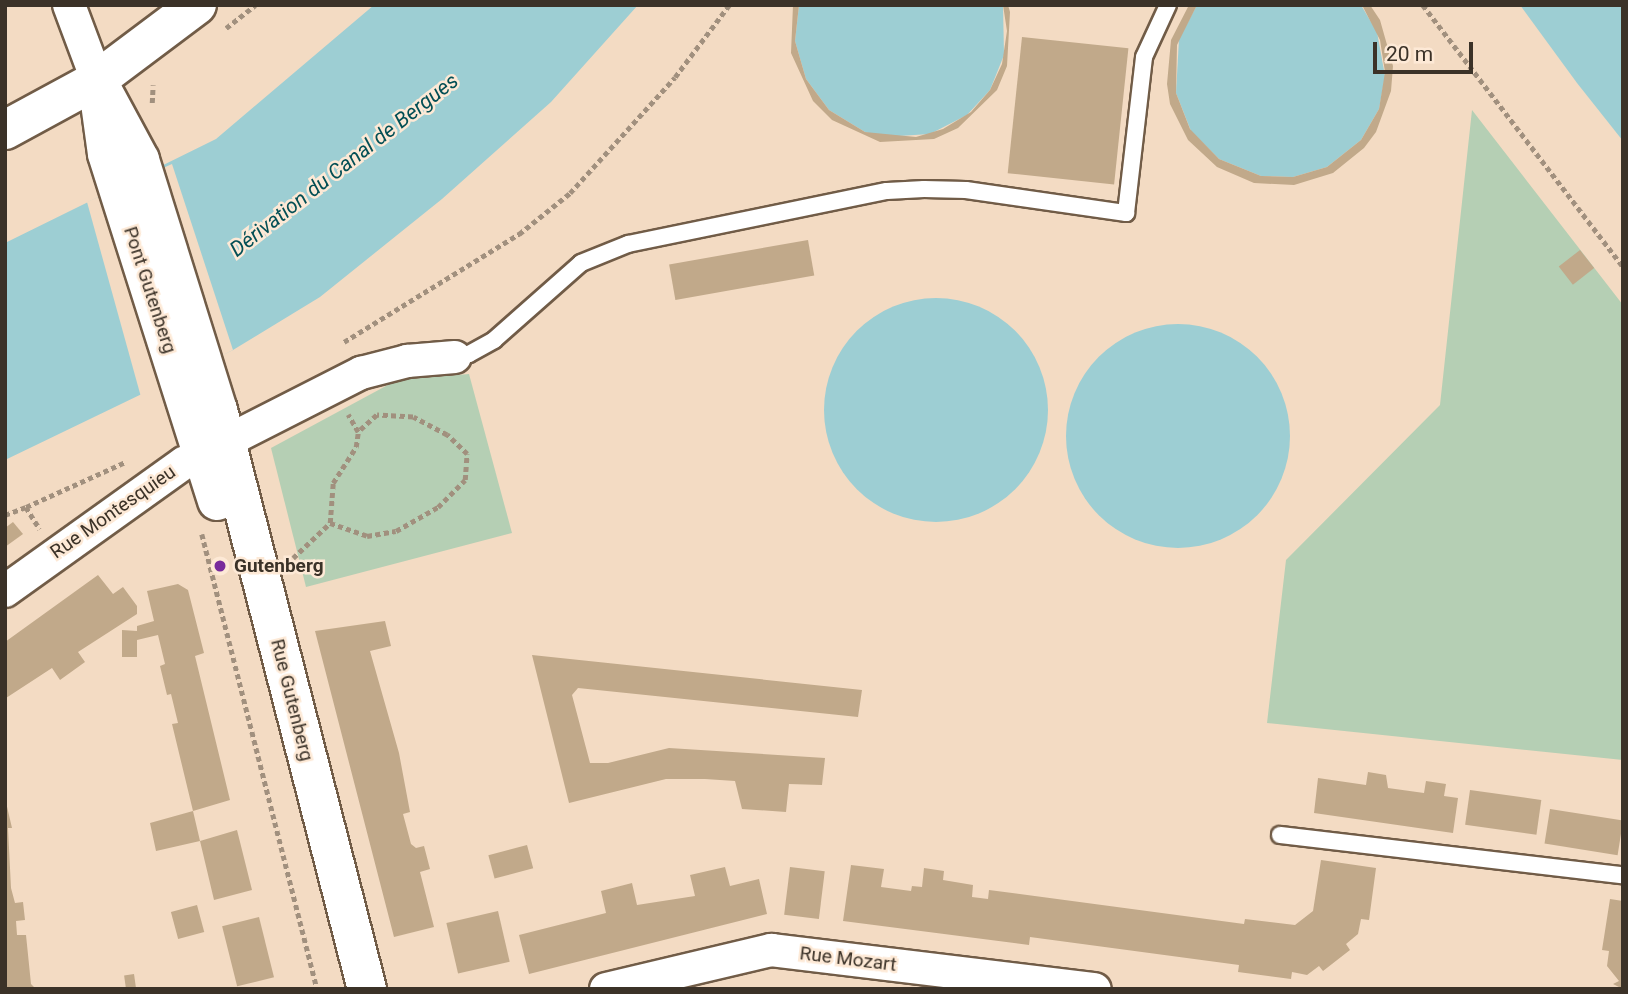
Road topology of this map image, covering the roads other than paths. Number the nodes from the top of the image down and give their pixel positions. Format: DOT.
graph roads {
  1 [pos="69,5"];
  2 [pos="197,5"];
  3 [pos="1168,5"];
  4 [pos="97,80"];
  5 [pos="5,130"];
  6 [pos="455,357"];
  7 [pos="210,433"];
  8 [pos="5,591"];
  9 [pos="1280,835"];
  10 [pos="1623,875"];
  11 [pos="342,989"];
  12 [pos="366,989"];
  13 [pos="606,989"];
  14 [pos="1095,989"];
  1 -- 4 [label="street"];
  2 -- 4 [label="street"];
  3 -- 6 [label="lane"];
  4 -- 5 [label="street"];
  4 -- 7 [label="street, Pont Gutenberg"];
  6 -- 7 [label="street, Rue Montesquieu"];
  7 -- 8 [label="street, Rue Montesquieu"];
  7 -- 11 [label="street, Rue Gutenberg"];
  7 -- 12 [label="street, Rue Gutenberg"];
  9 -- 10 [label="lane"];
  13 -- 14 [label="street, Rue Mozart"];
}
